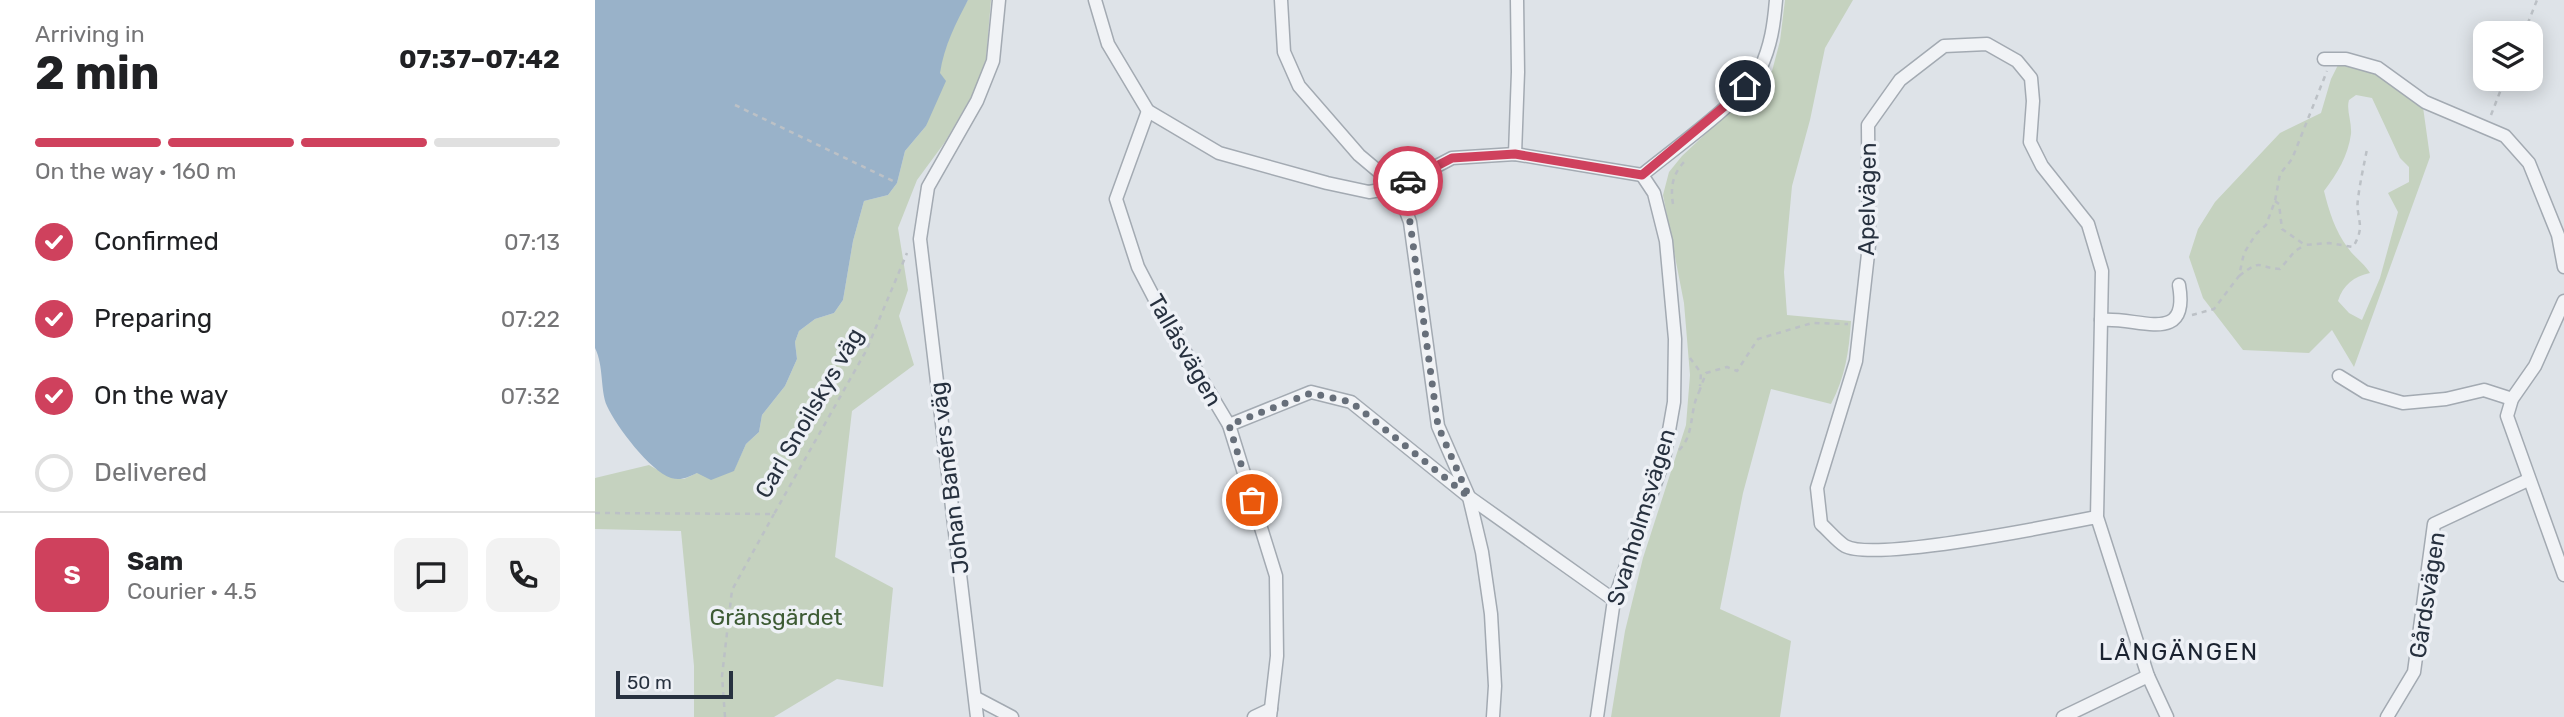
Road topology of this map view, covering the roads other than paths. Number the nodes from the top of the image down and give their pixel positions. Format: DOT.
graph roads {
  1 [pos="999,0"];
  2 [pos="1095,0"];
  3 [pos="1281,0"];
  4 [pos="1517,0"];
  5 [pos="1776,0"];
  6 [pos="2329,59"];
  7 [pos="1148,111"];
  8 [pos="1515,154"];
  9 [pos="1642,175"];
  10 [pos="1397,187"];
  11 [pos="2564,267"];
  12 [pos="2179,285"];
  13 [pos="2564,301"];
  14 [pos="2101,320"];
  15 [pos="2339,376"];
  16 [pos="2512,399"];
  17 [pos="1229,425"];
  18 [pos="2529,480"];
  19 [pos="1469,497"];
  20 [pos="2097,517"];
  21 [pos="2564,575"];
  22 [pos="1614,600"];
  23 [pos="2148,676"];
  24 [pos="976,698"];
  25 [pos="1270,713"];
  26 [pos="977,717"];
  27 [pos="1012,717"];
  28 [pos="1254,717"];
  29 [pos="1493,717"];
  30 [pos="1597,717"];
  31 [pos="2063,717"];
  32 [pos="2167,717"];
  33 [pos="2387,717"];
  1 -- 24 [label="street, Johan Banérs väg"];
  2 -- 7 [label="street"];
  3 -- 10 [label="street"];
  4 -- 8 [label="street"];
  5 -- 9 [label="street"];
  6 -- 11 [label="street"];
  7 -- 10 [label="street"];
  7 -- 17 [label="street, Tallåsvägen"];
  8 -- 9 [label="street"];
  8 -- 10 [label="street"];
  9 -- 22 [label="street, Svanholmsvägen"];
  10 -- 19 [label="street"];
  12 -- 14 [label="street"];
  13 -- 16 [label="street"];
  14 -- 20 [label="street, Apelvägen"];
  14 -- 20 [label="street, Apelvägen"];
  15 -- 16 [label="street"];
  16 -- 18 [label="street"];
  17 -- 19 [label="street"];
  17 -- 25 [label="street, Tallåsvägen"];
  18 -- 21 [label="street"];
  18 -- 33 [label="street, Gårdsvägen"];
  19 -- 22 [label="street"];
  19 -- 29 [label="street"];
  20 -- 23 [label="street, Apelvägen"];
  22 -- 30 [label="street, Svanholmsvägen"];
  23 -- 31 [label="street"];
  23 -- 32 [label="street, Apelvägen"];
  24 -- 26 [label="street, Johan Banérs väg"];
  24 -- 27 [label="street"];
  25 -- 28 [label="street"];
}
